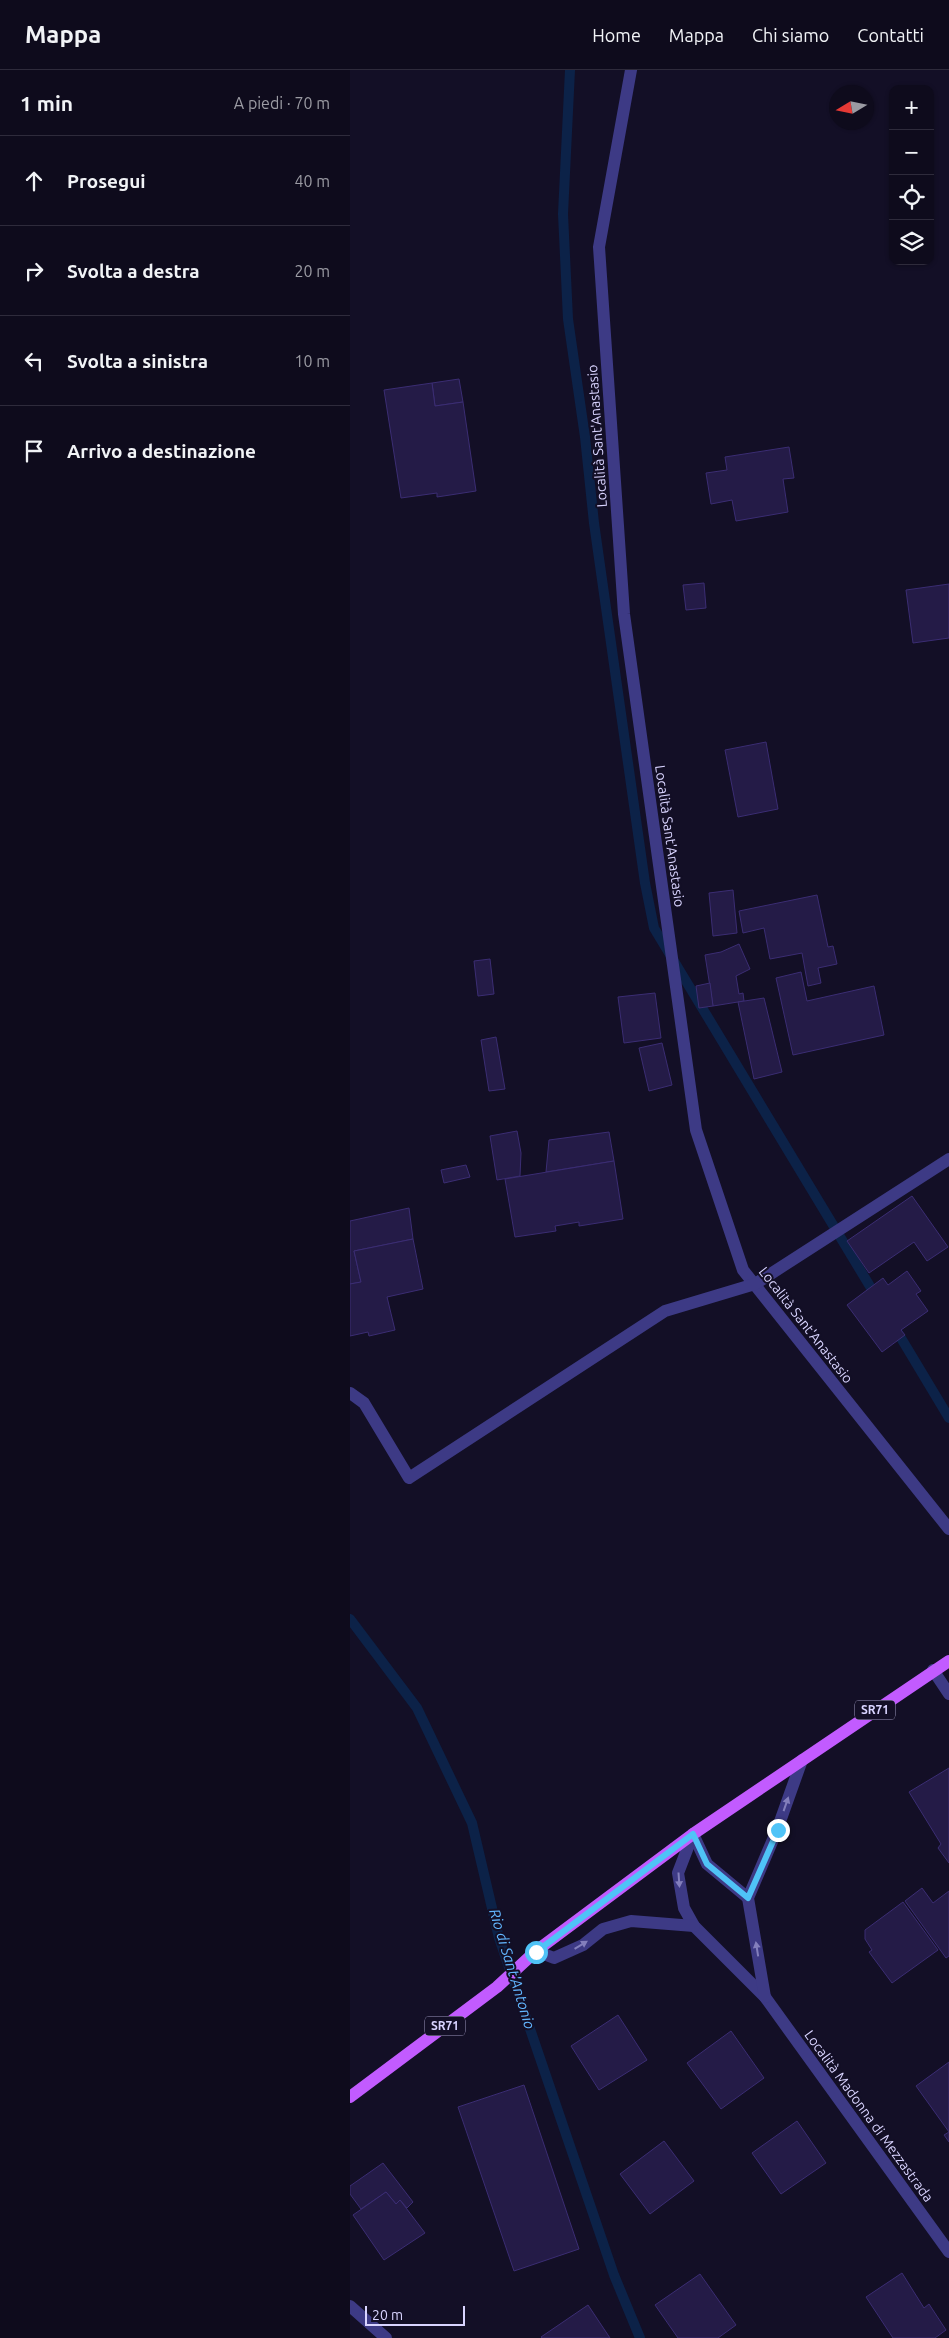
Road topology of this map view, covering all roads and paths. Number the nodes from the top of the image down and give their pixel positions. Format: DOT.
graph roads {
  1 [pos="630,70"];
  2 [pos="949,1159"];
  3 [pos="755,1284"];
  4 [pos="350,1393"];
  5 [pos="949,1529"];
  6 [pos="949,1661"];
  7 [pos="933,1670"];
  8 [pos="949,1694"];
  9 [pos="802,1760"];
  10 [pos="693,1834"];
  11 [pos="748,1898"];
  12 [pos="694,1926"];
  13 [pos="536,1952"];
  14 [pos="765,1997"];
  15 [pos="350,2097"];
  16 [pos="949,2252"];
  17 [pos="350,2306"];
  18 [pos="386,2338"];
  1 -- 3 [label="street, Località Sant'Anastasio"];
  2 -- 3 [label="street"];
  3 -- 4 [label="street"];
  3 -- 5 [label="street, Località Sant'Anastasio"];
  6 -- 7 [label="main road, SR71"];
  7 -- 8 [label="street"];
  7 -- 9 [label="main road, SR71"];
  9 -- 10 [label="main road, SR71"];
  11 -- 9 [label="street, one-way"];
  10 -- 11 [label="street"];
  10 -- 12 [label="street, Località Madonna di Mezzastrada, one-way"];
  10 -- 13 [label="main road, SR71"];
  14 -- 11 [label="street, one-way"];
  13 -- 12 [label="street, one-way"];
  12 -- 14 [label="street, Località Madonna di Mezzastrada"];
  13 -- 15 [label="main road, SR71"];
  14 -- 16 [label="street, Località Madonna di Mezzastrada"];
  17 -- 18 [label="street"];
}
